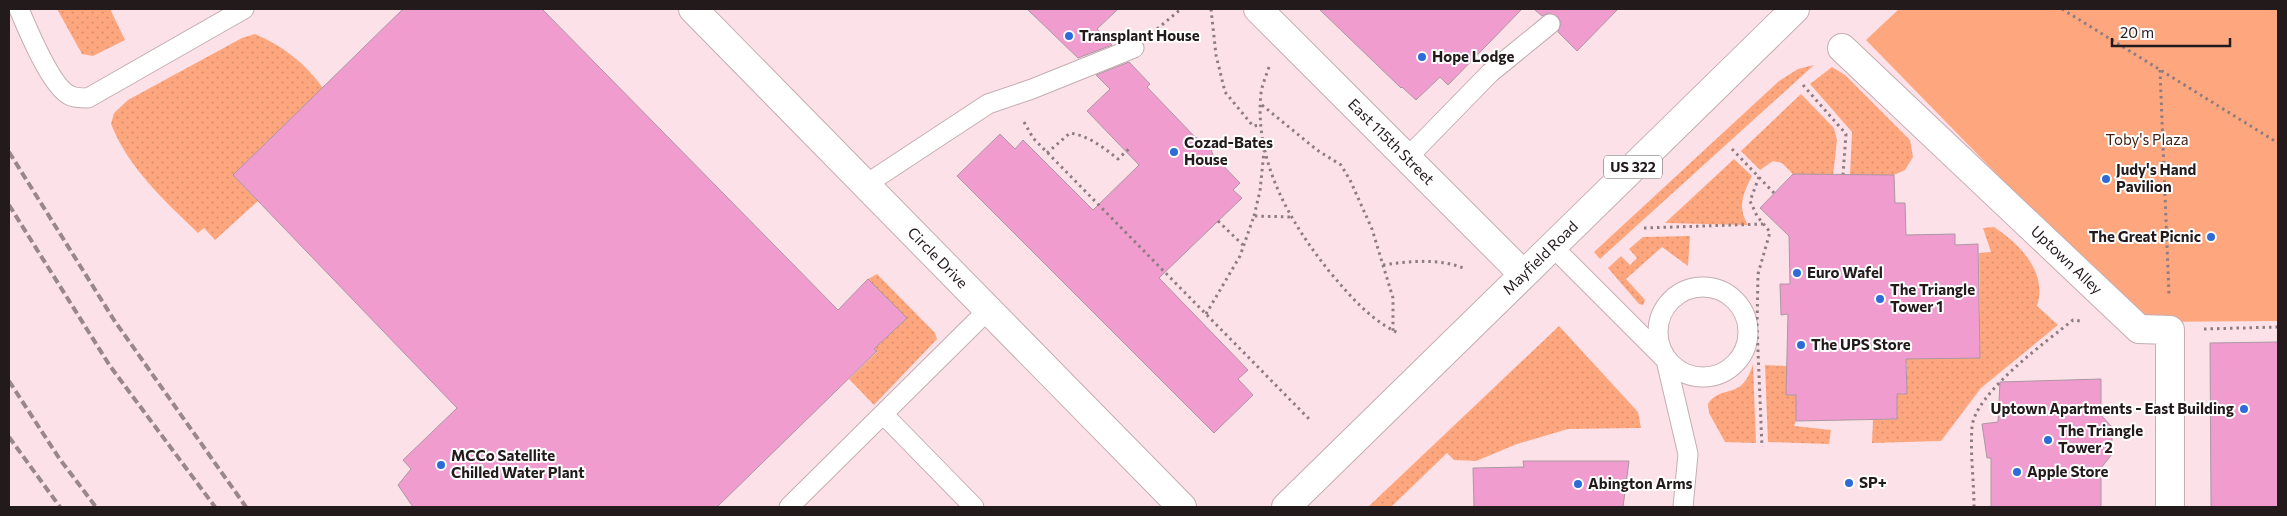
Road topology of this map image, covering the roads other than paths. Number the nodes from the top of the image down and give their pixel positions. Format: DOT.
graph roads {
  1 [pos="19,9"];
  2 [pos="244,9"];
  3 [pos="693,9"];
  4 [pos="1258,9"];
  5 [pos="1785,12"];
  6 [pos="1550,24"];
  7 [pos="1134,48"];
  8 [pos="1842,48"];
  9 [pos="1407,158"];
  10 [pos="865,185"];
  11 [pos="1552,246"];
  12 [pos="1523,274"];
  13 [pos="988,310"];
  14 [pos="1666,360"];
  15 [pos="883,414"];
  16 [pos="789,507"];
  17 [pos="974,507"];
  18 [pos="1182,507"];
  19 [pos="1286,507"];
  20 [pos="1683,507"];
  21 [pos="2170,507"];
  1 -- 2 [label="lane"];
  3 -- 10 [label="street, Circle Drive"];
  4 -- 9 [label="street, East 115th Street"];
  5 -- 11 [label="street, Mayfield Road / US 322"];
  6 -- 9 [label="lane"];
  7 -- 10 [label="lane"];
  8 -- 21 [label="street, Uptown Alley"];
  9 -- 12 [label="street, East 115th Street"];
  10 -- 13 [label="street, Circle Drive"];
  11 -- 12 [label="street, Mayfield Road / US 322"];
  11 -- 14 [label="lane"];
  12 -- 19 [label="street, Mayfield Road / US 322"];
  13 -- 15 [label="lane"];
  13 -- 18 [label="street, Circle Drive"];
  14 -- 14 [label="lane"];
  14 -- 20 [label="lane"];
  15 -- 16 [label="lane"];
  15 -- 17 [label="lane"];
}
